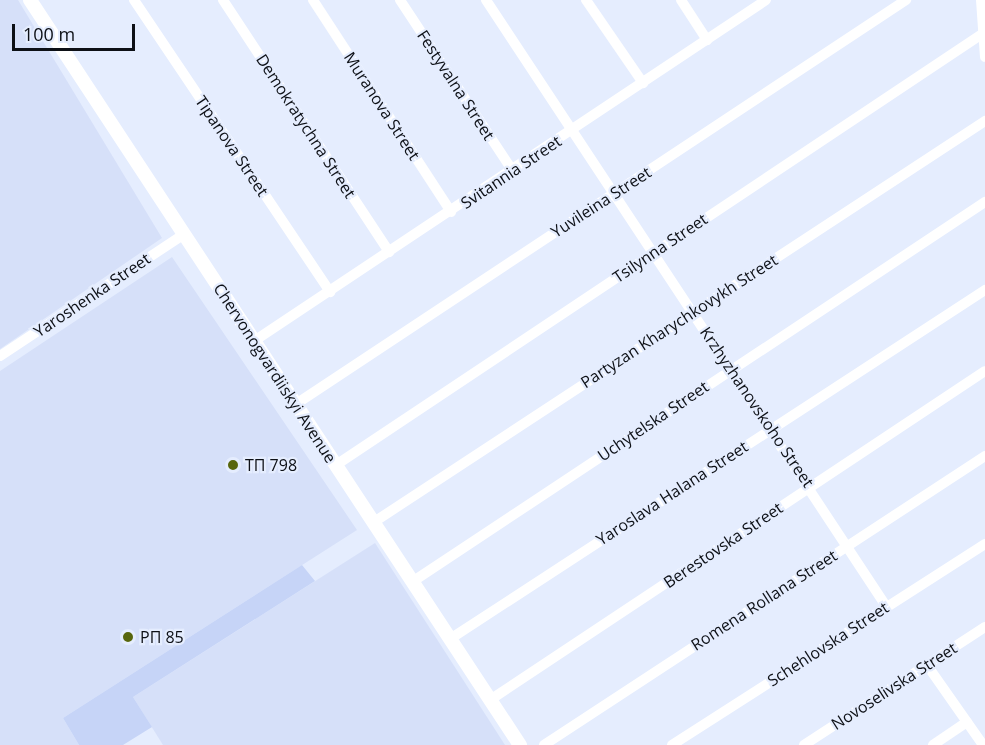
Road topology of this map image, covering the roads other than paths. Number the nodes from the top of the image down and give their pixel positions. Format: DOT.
graph roads {
  1 [pos="30,0"];
  2 [pos="134,0"];
  3 [pos="224,0"];
  4 [pos="313,0"];
  5 [pos="400,0"];
  6 [pos="486,0"];
  7 [pos="586,0"];
  8 [pos="681,0"];
  9 [pos="766,0"];
  10 [pos="906,0"];
  11 [pos="981,0"];
  12 [pos="985,32"];
  13 [pos="707,40"];
  14 [pos="985,57"];
  15 [pos="643,83"];
  16 [pos="985,121"];
  17 [pos="573,131"];
  18 [pos="512,170"];
  19 [pos="615,193"];
  20 [pos="985,201"];
  21 [pos="451,212"];
  22 [pos="184,234"];
  23 [pos="389,252"];
  24 [pos="653,253"];
  25 [pos="985,290"];
  26 [pos="330,291"];
  27 [pos="693,311"];
  28 [pos="254,341"];
  29 [pos="0,356"];
  30 [pos="731,369"];
  31 [pos="985,371"];
  32 [pos="296,404"];
  33 [pos="771,429"];
  34 [pos="985,456"];
  35 [pos="336,465"];
  36 [pos="810,488"];
  37 [pos="374,522"];
  38 [pos="848,544"];
  39 [pos="985,544"];
  40 [pos="412,582"];
  41 [pos="886,606"];
  42 [pos="985,627"];
  43 [pos="450,639"];
  44 [pos="927,664"];
  45 [pos="490,700"];
  46 [pos="967,723"];
  47 [pos="520,745"];
  48 [pos="544,745"];
  49 [pos="672,745"];
  50 [pos="804,745"];
  51 [pos="933,745"];
  52 [pos="983,745"];
  1 -- 22 [label="main road, Chervonogvardiiskyi Avenue"];
  2 -- 26 [label="street, Tipanova Street"];
  3 -- 23 [label="street, Demokratychna Street"];
  4 -- 21 [label="street, Muranova Street"];
  5 -- 18 [label="street, Festyvalna Street"];
  6 -- 17 [label="street, Krzhyzhanovskoho Street"];
  7 -- 15 [label="street"];
  8 -- 13 [label="street"];
  9 -- 13 [label="street, Svitannia Street"];
  10 -- 19 [label="street, Yuvileina Street"];
  11 -- 12 [label="street"];
  12 -- 14 [label="street"];
  12 -- 24 [label="street, Tsilynna Street"];
  13 -- 15 [label="street, Svitannia Street"];
  15 -- 17 [label="street, Svitannia Street"];
  16 -- 27 [label="street, Partyzan Kharychkovykh Street"];
  17 -- 18 [label="street, Svitannia Street"];
  17 -- 19 [label="street, Krzhyzhanovskoho Street"];
  18 -- 21 [label="street, Svitannia Street"];
  19 -- 24 [label="street, Krzhyzhanovskoho Street"];
  19 -- 32 [label="street, Yuvileina Street"];
  20 -- 30 [label="street, Uchytelska Street"];
  21 -- 23 [label="street, Svitannia Street"];
  22 -- 28 [label="main road, Chervonogvardiiskyi Avenue"];
  22 -- 29 [label="street, Yaroshenka Street"];
  23 -- 26 [label="street, Svitannia Street"];
  24 -- 27 [label="street, Krzhyzhanovskoho Street"];
  24 -- 35 [label="street, Tsilynna Street"];
  25 -- 33 [label="street, Yaroslava Halana Street"];
  26 -- 28 [label="street, Svitannia Street"];
  27 -- 30 [label="street, Krzhyzhanovskoho Street"];
  27 -- 37 [label="street, Partyzan Kharychkovykh Street"];
  28 -- 32 [label="main road, Chervonogvardiiskyi Avenue"];
  30 -- 33 [label="street, Krzhyzhanovskoho Street"];
  30 -- 40 [label="street, Uchytelska Street"];
  31 -- 36 [label="street, Berestovska Street"];
  32 -- 35 [label="main road, Chervonogvardiiskyi Avenue"];
  33 -- 36 [label="street, Krzhyzhanovskoho Street"];
  33 -- 43 [label="street, Yaroslava Halana Street"];
  34 -- 38 [label="street, Romena Rollana Street"];
  35 -- 37 [label="main road, Chervonogvardiiskyi Avenue"];
  36 -- 38 [label="street, Krzhyzhanovskoho Street"];
  36 -- 45 [label="street, Berestovska Street"];
  37 -- 40 [label="main road, Chervonogvardiiskyi Avenue"];
  38 -- 41 [label="street, Krzhyzhanovskoho Street"];
  38 -- 48 [label="street, Romena Rollana Street"];
  39 -- 41 [label="street, Schehlovska Street"];
  40 -- 43 [label="main road, Chervonogvardiiskyi Avenue"];
  41 -- 49 [label="street, Schehlovska Street"];
  42 -- 44 [label="street, Novoselivska Street"];
  43 -- 45 [label="main road, Chervonogvardiiskyi Avenue"];
  44 -- 46 [label="street"];
  44 -- 50 [label="street, Novoselivska Street"];
  45 -- 47 [label="main road, Chervonogvardiiskyi Avenue"];
  46 -- 51 [label="street"];
  46 -- 52 [label="street"];
}
